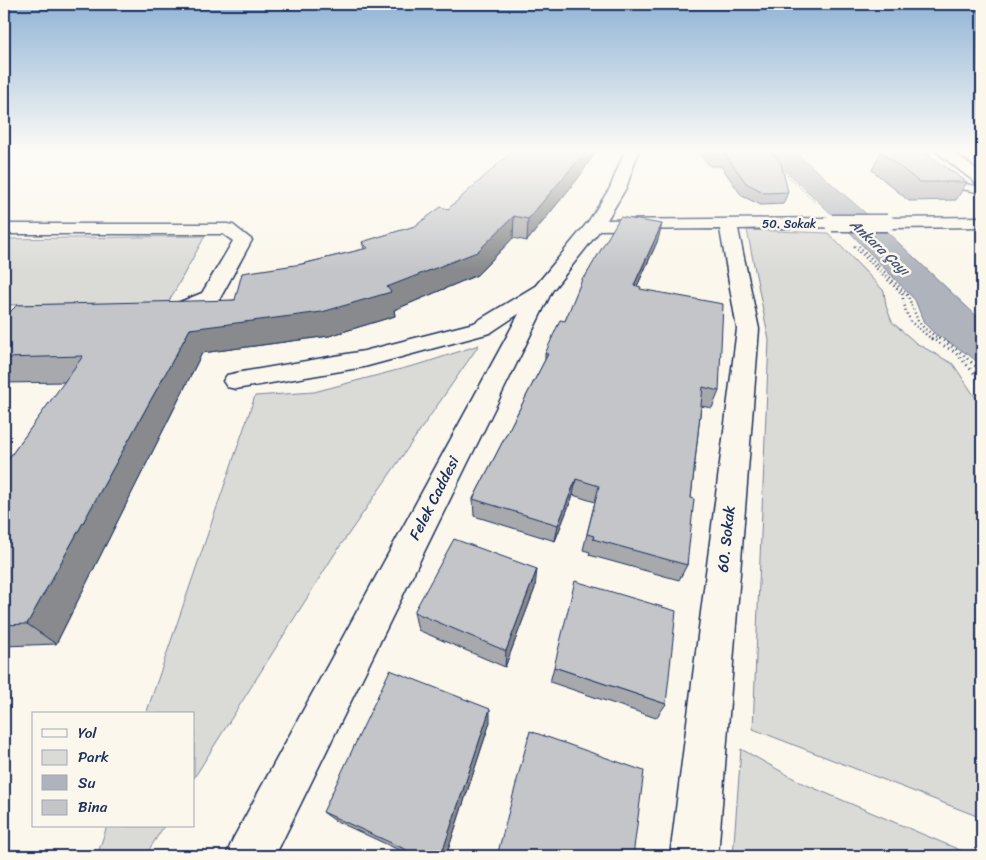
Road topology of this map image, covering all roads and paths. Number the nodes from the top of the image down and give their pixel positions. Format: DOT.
graph roads {
  1 [pos="617,190"];
  2 [pos="802,190"];
  3 [pos="820,207"];
  4 [pos="982,222"];
  5 [pos="728,224"];
  6 [pos="595,225"];
  7 [pos="4,229"];
  8 [pos="848,240"];
  9 [pos="853,240"];
  10 [pos="542,290"];
  11 [pos="148,317"];
  12 [pos="982,372"];
  13 [pos="236,381"];
  14 [pos="982,382"];
  15 [pos="250,856"];
  16 [pos="694,856"];
  1 -- 6 [label="main road, Felek Caddesi"];
  2 -- 3 [label="path"];
  4 -- 5 [label="main road, 50. Sokak, bridge"];
  5 -- 6 [label="main road, 50. Sokak"];
  5 -- 16 [label="main road, 60. Sokak"];
  6 -- 10 [label="main road, Felek Caddesi"];
  7 -- 11 [label="main road"];
  8 -- 14 [label="path"];
  9 -- 12 [label="path"];
  10 -- 13 [label="main road"];
  10 -- 15 [label="main road, Felek Caddesi"];
}
